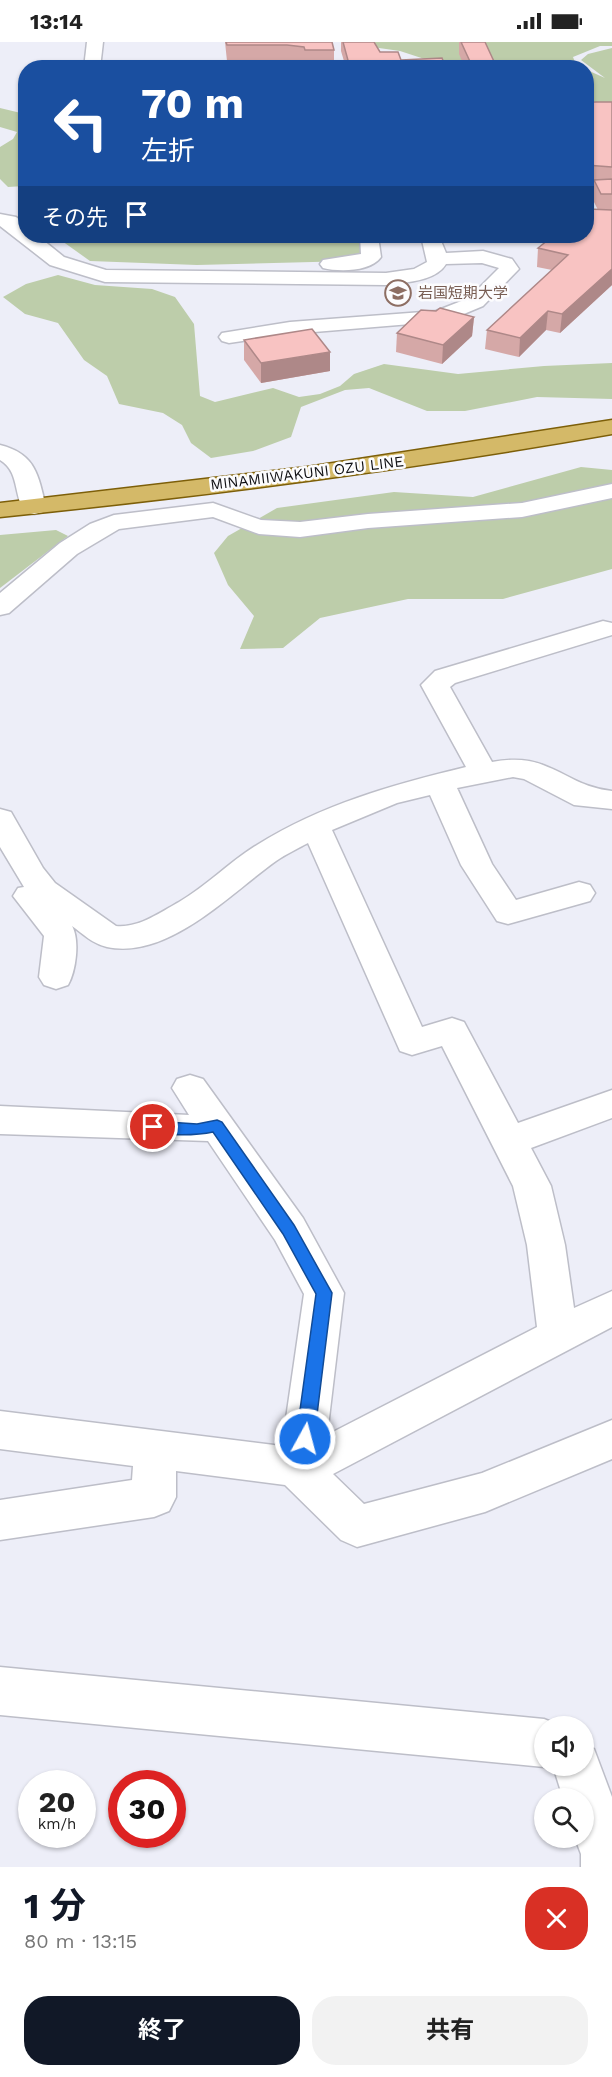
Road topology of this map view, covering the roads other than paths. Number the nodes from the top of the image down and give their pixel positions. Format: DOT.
graph roads {
  1 [pos="96,42"];
  2 [pos="93,60"];
  3 [pos="612,190"];
  4 [pos="594,191"];
  5 [pos="0,220"];
  6 [pos="18,228"];
  7 [pos="36,243"];
  8 [pos="370,243"];
  9 [pos="432,243"];
  10 [pos="438,259"];
  11 [pos="207,278"];
  12 [pos="229,337"];
  13 [pos="612,427"];
  14 [pos="0,452"];
  15 [pos="612,490"];
  16 [pos="34,507"];
  17 [pos="0,510"];
  18 [pos="0,607"];
  19 [pos="609,631"];
  20 [pos="483,772"];
  21 [pos="439,782"];
  22 [pos="612,800"];
  23 [pos="0,819"];
  24 [pos="313,827"];
  25 [pos="30,873"];
  26 [pos="579,893"];
  27 [pos="56,977"];
  28 [pos="190,1088"];
  29 [pos="612,1104"];
  30 [pos="0,1119"];
  31 [pos="217,1126"];
  32 [pos="509,1141"];
  33 [pos="612,1308"];
  34 [pos="558,1335"];
  35 [pos="0,1430"];
  36 [pos="612,1439"];
  37 [pos="154,1448"];
  38 [pos="296,1467"];
  39 [pos="0,1520"];
  40 [pos="0,1691"];
  41 [pos="534,1742"];
  42 [pos="580,1776"];
  43 [pos="606,1867"];
  1 -- 2 [label="street"];
  3 -- 4 [label="street"];
  5 -- 6 [label="street"];
  7 -- 11 [label="street"];
  8 -- 11 [label="street"];
  9 -- 10 [label="street"];
  10 -- 11 [label="street"];
  10 -- 12 [label="street"];
  13 -- 16 [label="main road, MINAMIIWAKUNI OZU LINE"];
  14 -- 16 [label="street"];
  15 -- 18 [label="street"];
  16 -- 17 [label="main road, MINAMIIWAKUNI OZU LINE"];
  19 -- 20 [label="street"];
  20 -- 21 [label="street"];
  20 -- 22 [label="street"];
  21 -- 24 [label="street"];
  21 -- 26 [label="street"];
  23 -- 25 [label="street"];
  24 -- 25 [label="street"];
  24 -- 32 [label="street"];
  25 -- 27 [label="street"];
  28 -- 31 [label="street"];
  29 -- 32 [label="street"];
  30 -- 31 [label="street"];
  31 -- 38 [label="street"];
  32 -- 34 [label="street"];
  33 -- 34 [label="street"];
  34 -- 38 [label="street"];
  35 -- 37 [label="street"];
  36 -- 38 [label="street"];
  37 -- 38 [label="street"];
  37 -- 39 [label="street"];
  40 -- 41 [label="street"];
  42 -- 43 [label="street"];
}
